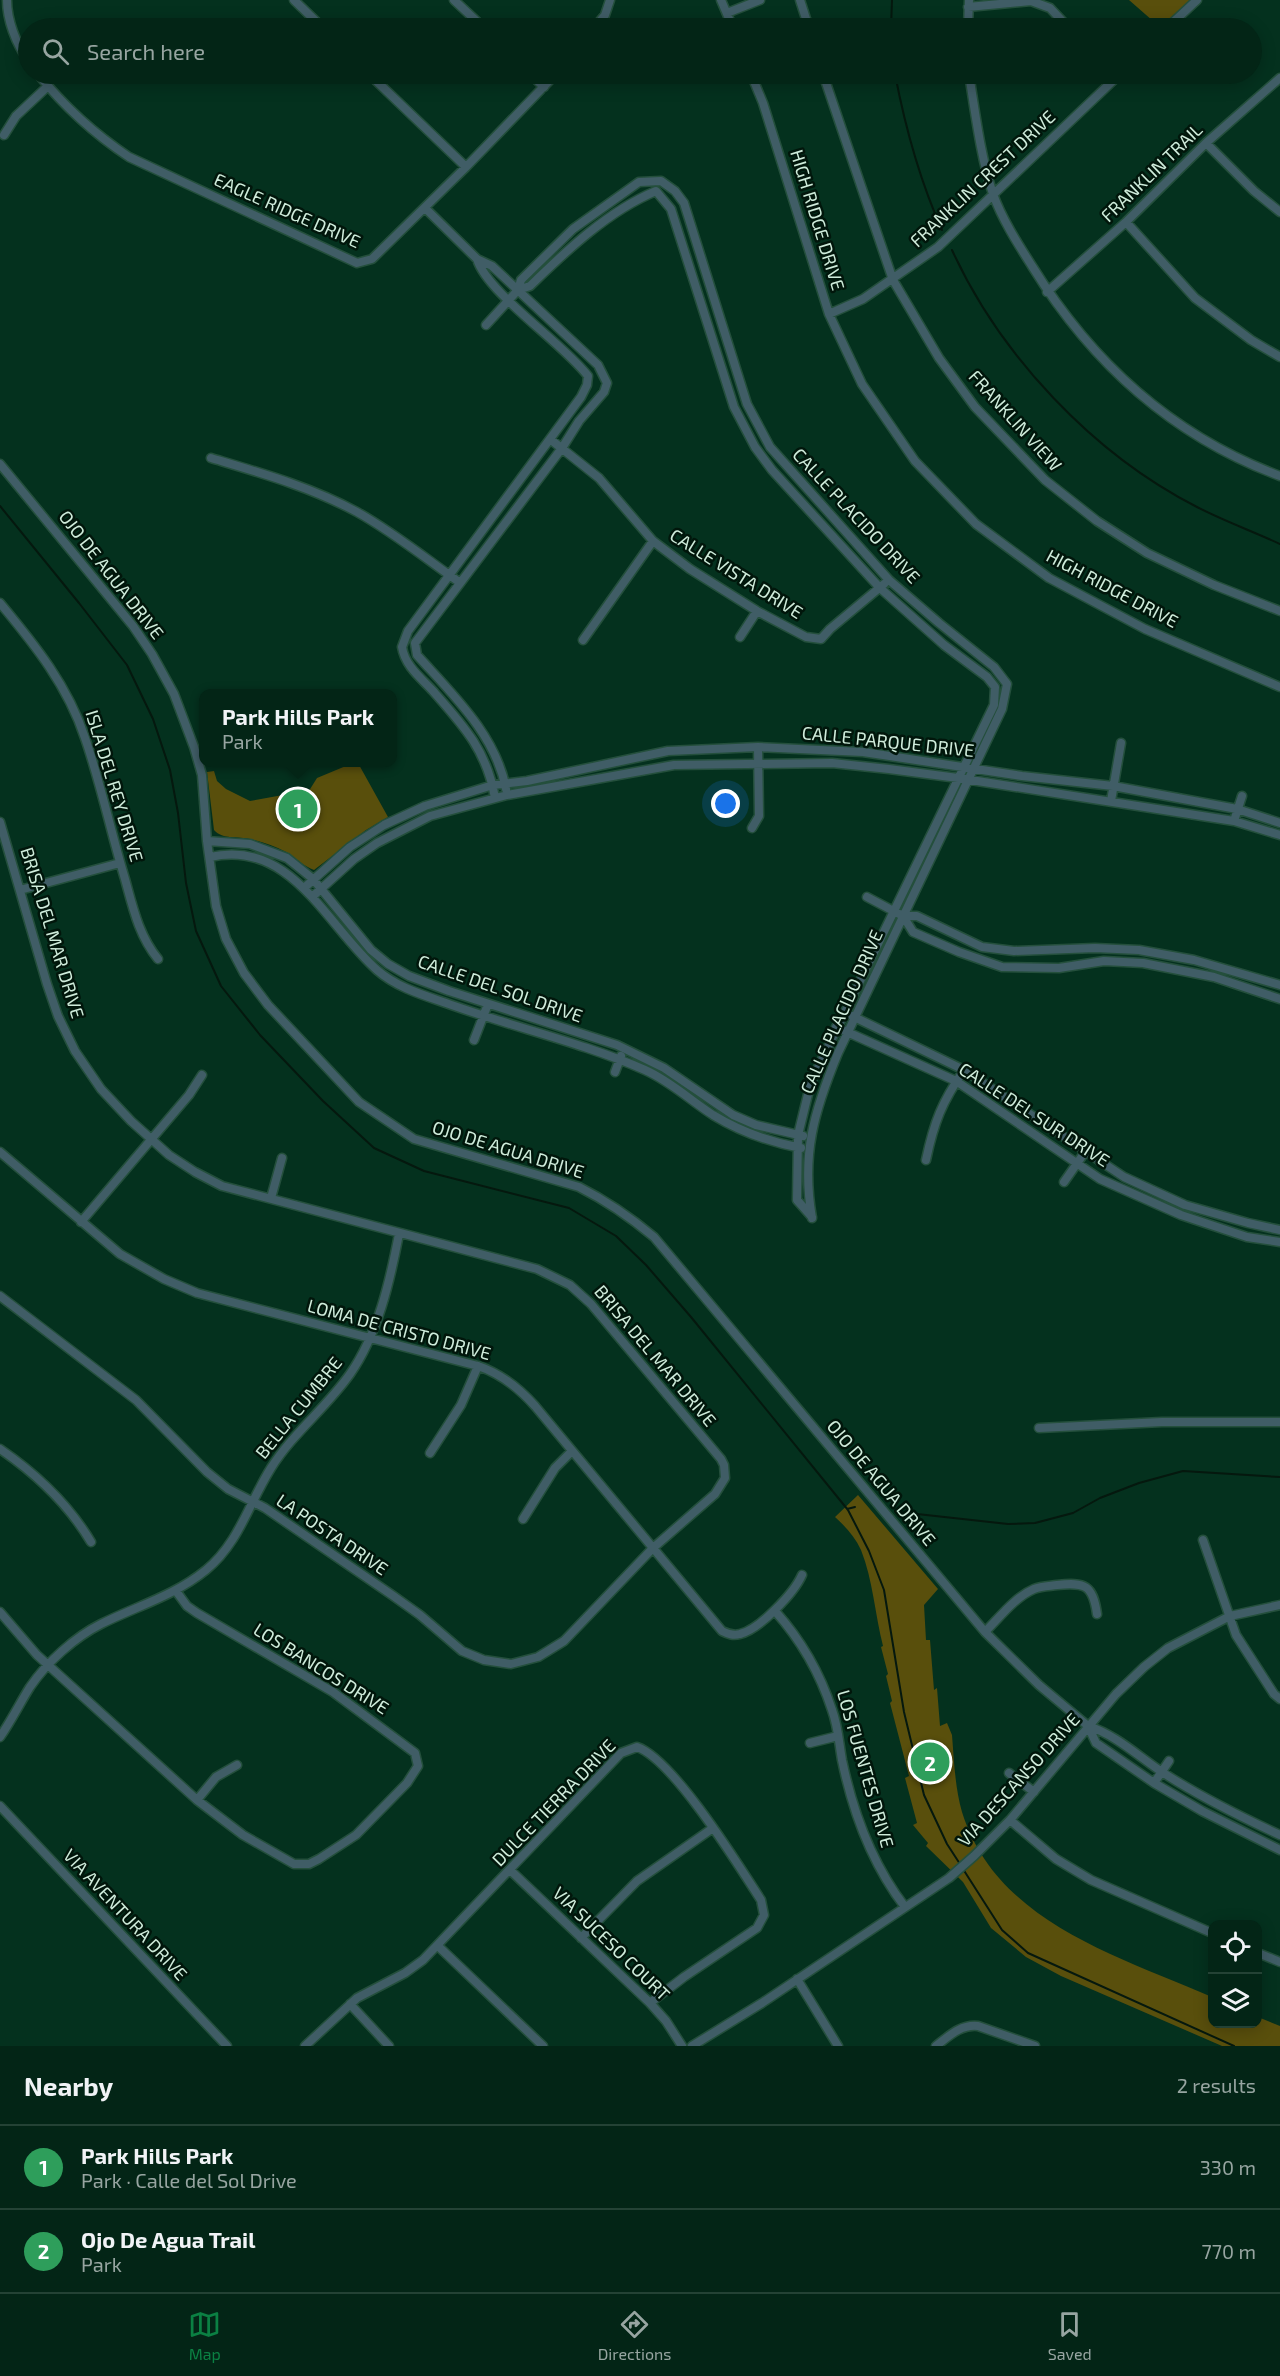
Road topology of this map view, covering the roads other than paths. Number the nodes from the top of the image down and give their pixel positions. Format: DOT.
graph roads {
  1 [pos="7,0"];
  2 [pos="294,0"];
  3 [pos="454,0"];
  4 [pos="610,0"];
  5 [pos="722,0"];
  6 [pos="760,0"];
  7 [pos="800,0"];
  8 [pos="1197,0"];
  9 [pos="969,3"];
  10 [pos="3,12"];
  11 [pos="727,13"];
  12 [pos="313,18"];
  13 [pos="473,18"];
  14 [pos="602,18"];
  15 [pos="729,18"];
  16 [pos="806,18"];
  17 [pos="968,18"];
  18 [pos="1059,18"];
  19 [pos="1178,18"];
  20 [pos="18,46"];
  21 [pos="1280,78"];
  22 [pos="379,84"];
  23 [pos="541,84"];
  24 [pos="547,84"];
  25 [pos="755,84"];
  26 [pos="826,84"];
  27 [pos="971,84"];
  28 [pos="1109,84"];
  29 [pos="48,86"];
  30 [pos="544,87"];
  31 [pos="4,135"];
  32 [pos="1206,143"];
  33 [pos="466,167"];
  34 [pos="662,181"];
  35 [pos="656,191"];
  36 [pos="993,194"];
  37 [pos="425,208"];
  38 [pos="1280,212"];
  39 [pos="1126,222"];
  40 [pos="573,229"];
  41 [pos="582,239"];
  42 [pos="477,259"];
  43 [pos="893,280"];
  44 [pos="518,290"];
  45 [pos="1047,292"];
  46 [pos="509,300"];
  47 [pos="716,302"];
  48 [pos="702,308"];
  49 [pos="829,314"];
  50 [pos="486,325"];
  51 [pos="1280,357"];
  52 [pos="604,376"];
  53 [pos="588,381"];
  54 [pos="747,404"];
  55 [pos="734,407"];
  56 [pos="550,439"];
  57 [pos="562,448"];
  58 [pos="211,458"];
  59 [pos="0,464"];
  60 [pos="1280,476"];
  61 [pos="808,491"];
  62 [pos="799,499"];
  63 [pos="499,509"];
  64 [pos="508,516"];
  65 [pos="653,541"];
  66 [pos="449,575"];
  67 [pos="889,580"];
  68 [pos="459,582"];
  69 [pos="880,588"];
  70 [pos="0,603"];
  71 [pos="757,611"];
  72 [pos="1280,611"];
  73 [pos="740,637"];
  74 [pos="583,640"];
  75 [pos="414,646"];
  76 [pos="402,647"];
  77 [pos="1007,684"];
  78 [pos="995,687"];
  79 [pos="1280,687"];
  80 [pos="468,712"];
  81 [pos="458,720"];
  82 [pos="1121,742"];
  83 [pos="758,747"];
  84 [pos="862,752"];
  85 [pos="625,759"];
  86 [pos="760,763"];
  87 [pos="199,766"];
  88 [pos="860,766"];
  89 [pos="964,766"];
  90 [pos="199,767"];
  91 [pos="974,768"];
  92 [pos="627,774"];
  93 [pos="1022,776"];
  94 [pos="963,779"];
  95 [pos="505,784"];
  96 [pos="493,785"];
  97 [pos="1113,786"];
  98 [pos="1020,788"];
  99 [pos="507,795"];
  100 [pos="1242,796"];
  101 [pos="495,798"];
  102 [pos="1111,801"];
  103 [pos="425,806"];
  104 [pos="1237,809"];
  105 [pos="430,816"];
  106 [pos="1233,821"];
  107 [pos="0,822"];
  108 [pos="1280,823"];
  109 [pos="752,828"];
  110 [pos="931,833"];
  111 [pos="370,834"];
  112 [pos="1280,835"];
  113 [pos="941,836"];
  114 [pos="207,841"];
  115 [pos="377,843"];
  116 [pos="210,857"];
  117 [pos="120,863"];
  118 [pos="313,879"];
  119 [pos="304,888"];
  120 [pos="321,889"];
  121 [pos="20,890"];
  122 [pos="312,897"];
  123 [pos="867,897"];
  124 [pos="893,911"];
  125 [pos="903,916"];
  126 [pos="350,925"];
  127 [pos="342,933"];
  128 [pos="1053,950"];
  129 [pos="158,959"];
  130 [pos="1218,967"];
  131 [pos="1054,968"];
  132 [pos="1214,976"];
  133 [pos="1280,985"];
  134 [pos="1280,999"];
  135 [pos="488,1004"];
  136 [pos="843,1012"];
  137 [pos="484,1016"];
  138 [pos="855,1017"];
  139 [pos="836,1027"];
  140 [pos="848,1033"];
  141 [pos="474,1040"];
  142 [pos="624,1048"];
  143 [pos="620,1060"];
  144 [pos="964,1070"];
  145 [pos="615,1072"];
  146 [pos="202,1075"];
  147 [pos="956,1081"];
  148 [pos="699,1093"];
  149 [pos="693,1101"];
  150 [pos="798,1135"];
  151 [pos="810,1137"];
  152 [pos="152,1139"];
  153 [pos="798,1147"];
  154 [pos="809,1149"];
  155 [pos="0,1152"];
  156 [pos="1085,1152"];
  157 [pos="282,1158"];
  158 [pos="926,1160"];
  159 [pos="1077,1163"];
  160 [pos="1064,1182"];
  161 [pos="271,1198"];
  162 [pos="1185,1205"];
  163 [pos="1181,1215"];
  164 [pos="81,1222"];
  165 [pos="1280,1230"];
  166 [pos="399,1234"];
  167 [pos="1280,1242"];
  168 [pos="0,1296"];
  169 [pos="370,1338"];
  170 [pos="478,1366"];
  171 [pos="1280,1422"];
  172 [pos="1039,1428"];
  173 [pos="0,1449"];
  174 [pos="572,1451"];
  175 [pos="430,1453"];
  176 [pos="253,1503"];
  177 [pos="523,1519"];
  178 [pos="1203,1540"];
  179 [pos="91,1542"];
  180 [pos="653,1548"];
  181 [pos="802,1575"];
  182 [pos="176,1591"];
  183 [pos="1280,1605"];
  184 [pos="775,1611"];
  185 [pos="0,1612"];
  186 [pos="1097,1614"];
  187 [pos="1230,1616"];
  188 [pos="985,1632"];
  189 [pos="48,1665"];
  190 [pos="1280,1698"];
  191 [pos="1088,1726"];
  192 [pos="838,1736"];
  193 [pos="0,1737"];
  194 [pos="810,1743"];
  195 [pos="1168,1761"];
  196 [pos="237,1765"];
  197 [pos="1161,1772"];
  198 [pos="1010,1773"];
  199 [pos="1154,1783"];
  200 [pos="1034,1792"];
  201 [pos="197,1800"];
  202 [pos="0,1806"];
  203 [pos="1010,1820"];
  204 [pos="713,1828"];
  205 [pos="1276,1834"];
  206 [pos="1268,1845"];
  207 [pos="1280,1850"];
  208 [pos="510,1870"];
  209 [pos="905,1907"];
  210 [pos="1208,1931"];
  211 [pos="581,1938"];
  212 [pos="438,1946"];
  213 [pos="1262,1955"];
  214 [pos="1280,1962"];
  215 [pos="797,1979"];
  216 [pos="650,2003"];
  217 [pos="350,2004"];
  218 [pos="227,2046"];
  219 [pos="304,2046"];
  220 [pos="389,2046"];
  221 [pos="543,2046"];
  222 [pos="682,2046"];
  223 [pos="692,2046"];
  224 [pos="838,2046"];
  225 [pos="936,2046"];
  226 [pos="1035,2046"];
  1 -- 10 [label="street"];
  2 -- 12 [label="street"];
  3 -- 13 [label="street"];
  4 -- 14 [label="street"];
  5 -- 11 [label="street"];
  6 -- 11 [label="street"];
  7 -- 16 [label="street"];
  8 -- 19 [label="street"];
  9 -- 17 [label="street"];
  9 -- 18 [label="street"];
  10 -- 20 [label="street"];
  11 -- 15 [label="street"];
  21 -- 32 [label="street, FRANKLIN TRAIL"];
  22 -- 33 [label="street"];
  23 -- 30 [label="street"];
  24 -- 30 [label="street, EAGLE RIDGE DRIVE"];
  25 -- 49 [label="street, HIGH RIDGE DRIVE"];
  26 -- 43 [label="street, FRANKLIN VIEW"];
  27 -- 36 [label="street"];
  28 -- 36 [label="street, FRANKLIN CREST DRIVE"];
  29 -- 31 [label="street"];
  29 -- 37 [label="street, EAGLE RIDGE DRIVE"];
  30 -- 33 [label="street, EAGLE RIDGE DRIVE"];
  32 -- 38 [label="street"];
  32 -- 39 [label="street, FRANKLIN TRAIL"];
  33 -- 37 [label="street, EAGLE RIDGE DRIVE"];
  34 -- 35 [label="street"];
  34 -- 40 [label="street"];
  34 -- 47 [label="street, CALLE PLACIDO DRIVE"];
  35 -- 41 [label="street"];
  35 -- 48 [label="street, CALLE PLACIDO DRIVE"];
  36 -- 43 [label="street, FRANKLIN CREST DRIVE"];
  36 -- 45 [label="street"];
  37 -- 42 [label="street"];
  39 -- 45 [label="street, FRANKLIN TRAIL"];
  39 -- 51 [label="street"];
  40 -- 41 [label="street"];
  40 -- 44 [label="street"];
  41 -- 44 [label="street"];
  42 -- 44 [label="street"];
  42 -- 46 [label="street"];
  43 -- 49 [label="street, FRANKLIN CREST DRIVE"];
  43 -- 72 [label="street, FRANKLIN VIEW"];
  44 -- 46 [label="street"];
  44 -- 52 [label="street"];
  45 -- 60 [label="street"];
  46 -- 50 [label="street"];
  46 -- 53 [label="street"];
  47 -- 48 [label="street"];
  47 -- 54 [label="street, CALLE PLACIDO DRIVE"];
  48 -- 55 [label="street, CALLE PLACIDO DRIVE"];
  49 -- 79 [label="street, HIGH RIDGE DRIVE"];
  52 -- 53 [label="street"];
  52 -- 57 [label="street"];
  53 -- 56 [label="street"];
  54 -- 55 [label="street"];
  54 -- 61 [label="street, CALLE PLACIDO DRIVE"];
  55 -- 62 [label="street, CALLE PLACIDO DRIVE"];
  56 -- 57 [label="street, CALLE VISTA DRIVE"];
  56 -- 63 [label="street"];
  57 -- 64 [label="street"];
  57 -- 65 [label="street, CALLE VISTA DRIVE"];
  58 -- 66 [label="street"];
  59 -- 87 [label="street, OJO DE AGUA DRIVE"];
  61 -- 62 [label="street"];
  61 -- 67 [label="street, CALLE PLACIDO DRIVE"];
  62 -- 69 [label="street, CALLE PLACIDO DRIVE"];
  63 -- 64 [label="street"];
  63 -- 66 [label="street"];
  64 -- 68 [label="street"];
  65 -- 71 [label="street, CALLE VISTA DRIVE"];
  65 -- 74 [label="street"];
  66 -- 68 [label="street"];
  66 -- 76 [label="street"];
  67 -- 69 [label="street, CALLE VISTA DRIVE"];
  67 -- 77 [label="street, CALLE PLACIDO DRIVE"];
  68 -- 75 [label="street"];
  69 -- 71 [label="street, CALLE VISTA DRIVE"];
  69 -- 78 [label="street, CALLE PLACIDO DRIVE"];
  70 -- 117 [label="street, ISLA DEL REY DRIVE"];
  71 -- 73 [label="street"];
  75 -- 76 [label="street"];
  75 -- 80 [label="street"];
  76 -- 81 [label="street"];
  77 -- 78 [label="street"];
  77 -- 91 [label="street, CALLE PLACIDO DRIVE"];
  78 -- 89 [label="street, CALLE PLACIDO DRIVE"];
  80 -- 81 [label="street"];
  80 -- 95 [label="street"];
  81 -- 96 [label="street"];
  82 -- 97 [label="street"];
  83 -- 84 [label="street, CALLE PARQUE DRIVE"];
  83 -- 85 [label="street, CALLE PARQUE DRIVE"];
  83 -- 86 [label="street"];
  84 -- 88 [label="street"];
  84 -- 89 [label="street, CALLE PARQUE DRIVE"];
  85 -- 92 [label="street"];
  85 -- 95 [label="street, CALLE PARQUE DRIVE"];
  86 -- 88 [label="street, CALLE PARQUE DRIVE"];
  86 -- 92 [label="street, CALLE PARQUE DRIVE"];
  86 -- 109 [label="street"];
  88 -- 94 [label="street, CALLE PARQUE DRIVE"];
  89 -- 91 [label="street, CALLE PARQUE DRIVE"];
  89 -- 94 [label="street, CALLE PLACIDO DRIVE"];
  90 -- 114 [label="street, OJO DE AGUA DRIVE"];
  91 -- 93 [label="street, CALLE PARQUE DRIVE"];
  91 -- 94 [label="street, CALLE PLACIDO DRIVE"];
  92 -- 99 [label="street, CALLE PARQUE DRIVE"];
  93 -- 97 [label="street, CALLE PARQUE DRIVE"];
  93 -- 98 [label="street"];
  94 -- 98 [label="street, CALLE PARQUE DRIVE"];
  94 -- 110 [label="street, CALLE PLACIDO DRIVE"];
  94 -- 113 [label="street, CALLE PLACIDO DRIVE"];
  95 -- 96 [label="street, CALLE PARQUE DRIVE"];
  95 -- 99 [label="street"];
  96 -- 101 [label="street"];
  96 -- 103 [label="street, CALLE PARQUE DRIVE"];
  97 -- 102 [label="street"];
  97 -- 104 [label="street, CALLE PARQUE DRIVE"];
  98 -- 102 [label="street, CALLE PARQUE DRIVE"];
  99 -- 101 [label="street, CALLE PARQUE DRIVE"];
  100 -- 104 [label="street"];
  101 -- 105 [label="street, CALLE PARQUE DRIVE"];
  102 -- 106 [label="street, CALLE PARQUE DRIVE"];
  103 -- 105 [label="street"];
  103 -- 111 [label="street, CALLE PARQUE DRIVE"];
  104 -- 106 [label="street"];
  104 -- 108 [label="street, CALLE PARQUE DRIVE"];
  105 -- 115 [label="street, CALLE PARQUE DRIVE"];
  106 -- 112 [label="street, CALLE PARQUE DRIVE"];
  107 -- 121 [label="street, BRISA DEL MAR DRIVE"];
  110 -- 113 [label="street"];
  110 -- 124 [label="street, CALLE PLACIDO DRIVE"];
  111 -- 115 [label="street"];
  111 -- 118 [label="street, CALLE PARQUE DRIVE"];
  113 -- 125 [label="street, CALLE PLACIDO DRIVE"];
  114 -- 116 [label="street, OJO DE AGUA DRIVE"];
  114 -- 118 [label="street, CALLE DEL SOL DRIVE"];
  115 -- 120 [label="street, CALLE PARQUE DRIVE"];
  116 -- 119 [label="street, CALLE DEL SOL DRIVE"];
  116 -- 188 [label="street, OJO DE AGUA DRIVE"];
  117 -- 121 [label="street"];
  117 -- 129 [label="street, ISLA DEL REY DRIVE"];
  118 -- 119 [label="street, CALLE PARQUE DRIVE"];
  118 -- 120 [label="street, CALLE DEL SOL DRIVE"];
  119 -- 122 [label="street, CALLE DEL SOL DRIVE"];
  120 -- 122 [label="street, CALLE PARQUE DRIVE"];
  120 -- 126 [label="street, CALLE DEL SOL DRIVE"];
  121 -- 152 [label="street, BRISA DEL MAR DRIVE"];
  122 -- 127 [label="street, CALLE DEL SOL DRIVE"];
  123 -- 124 [label="street"];
  124 -- 125 [label="street"];
  124 -- 136 [label="street, CALLE PLACIDO DRIVE"];
  125 -- 128 [label="street"];
  125 -- 131 [label="street"];
  125 -- 138 [label="street, CALLE PLACIDO DRIVE"];
  126 -- 127 [label="street"];
  126 -- 135 [label="street, CALLE DEL SOL DRIVE"];
  127 -- 137 [label="street, CALLE DEL SOL DRIVE"];
  128 -- 130 [label="street"];
  128 -- 131 [label="street"];
  130 -- 132 [label="street"];
  130 -- 133 [label="street"];
  131 -- 132 [label="street"];
  132 -- 134 [label="street"];
  135 -- 137 [label="street"];
  135 -- 142 [label="street, CALLE DEL SOL DRIVE"];
  136 -- 138 [label="street, CALLE DEL SUR DRIVE"];
  136 -- 139 [label="street, CALLE PLACIDO DRIVE"];
  137 -- 141 [label="street"];
  137 -- 143 [label="street, CALLE DEL SOL DRIVE"];
  138 -- 140 [label="street, CALLE PLACIDO DRIVE"];
  138 -- 144 [label="street, CALLE DEL SUR DRIVE"];
  139 -- 140 [label="street, CALLE DEL SUR DRIVE"];
  139 -- 150 [label="street, CALLE PLACIDO DRIVE"];
  140 -- 147 [label="street, CALLE DEL SUR DRIVE"];
  140 -- 151 [label="street, CALLE PLACIDO DRIVE"];
  142 -- 143 [label="street"];
  142 -- 148 [label="street, CALLE DEL SOL DRIVE"];
  143 -- 145 [label="street"];
  143 -- 149 [label="street, CALLE DEL SOL DRIVE"];
  144 -- 147 [label="street"];
  144 -- 156 [label="street, CALLE DEL SUR DRIVE"];
  146 -- 152 [label="street"];
  147 -- 158 [label="street"];
  147 -- 159 [label="street, CALLE DEL SUR DRIVE"];
  148 -- 149 [label="street"];
  148 -- 150 [label="street, CALLE DEL SOL DRIVE"];
  149 -- 153 [label="street, CALLE DEL SOL DRIVE"];
  150 -- 151 [label="street, CALLE DEL SOL DRIVE"];
  150 -- 153 [label="street, CALLE PLACIDO DRIVE"];
  151 -- 154 [label="street, CALLE PLACIDO DRIVE"];
  152 -- 161 [label="street, BRISA DEL MAR DRIVE"];
  152 -- 164 [label="street"];
  153 -- 154 [label="street, CALLE DEL SOL DRIVE"];
  153 -- 154 [label="street, CALLE PLACIDO DRIVE"];
  155 -- 164 [label="street, LOMA DE CRISTO DRIVE"];
  156 -- 159 [label="street"];
  156 -- 162 [label="street, CALLE DEL SUR DRIVE"];
  157 -- 161 [label="street"];
  159 -- 160 [label="street"];
  159 -- 163 [label="street, CALLE DEL SUR DRIVE"];
  161 -- 166 [label="street, BRISA DEL MAR DRIVE"];
  162 -- 163 [label="street"];
  162 -- 165 [label="street, CALLE DEL SUR DRIVE"];
  163 -- 167 [label="street, CALLE DEL SUR DRIVE"];
  164 -- 169 [label="street, LOMA DE CRISTO DRIVE"];
  166 -- 169 [label="street, BELLA CUMBRE"];
  166 -- 180 [label="street, BRISA DEL MAR DRIVE"];
  168 -- 176 [label="street, LA POSTA DRIVE"];
  169 -- 170 [label="street, LOMA DE CRISTO DRIVE"];
  169 -- 176 [label="street, BELLA CUMBRE"];
  170 -- 174 [label="street, LOMA DE CRISTO DRIVE"];
  170 -- 175 [label="street"];
  171 -- 172 [label="street"];
  173 -- 179 [label="street"];
  174 -- 177 [label="street"];
  174 -- 180 [label="street, LOMA DE CRISTO DRIVE"];
  176 -- 180 [label="street, LA POSTA DRIVE"];
  176 -- 182 [label="street, BELLA CUMBRE"];
  178 -- 187 [label="street"];
  180 -- 184 [label="street, LOMA DE CRISTO DRIVE"];
  181 -- 184 [label="street, LOMA DE CRISTO DRIVE"];
  182 -- 189 [label="street, BELLA CUMBRE"];
  182 -- 201 [label="street, LOS BANCOS DRIVE"];
  183 -- 187 [label="street, VIA DESCANSO DRIVE"];
  184 -- 192 [label="street, LOS FUENTES DRIVE"];
  185 -- 189 [label="street, LOS BANCOS DRIVE"];
  186 -- 188 [label="street"];
  187 -- 190 [label="street"];
  187 -- 191 [label="street, VIA DESCANSO DRIVE"];
  188 -- 191 [label="street, OJO DE AGUA DRIVE"];
  189 -- 193 [label="street, BELLA CUMBRE"];
  189 -- 201 [label="street, LOS BANCOS DRIVE"];
  191 -- 197 [label="street"];
  191 -- 199 [label="street, OJO DE AGUA DRIVE"];
  191 -- 200 [label="street, VIA DESCANSO DRIVE"];
  192 -- 194 [label="street"];
  192 -- 209 [label="street, LOS FUENTES DRIVE"];
  195 -- 197 [label="street"];
  196 -- 201 [label="street"];
  197 -- 199 [label="street"];
  197 -- 205 [label="street"];
  198 -- 200 [label="street"];
  199 -- 206 [label="street, OJO DE AGUA DRIVE"];
  200 -- 203 [label="street, VIA DESCANSO DRIVE"];
  202 -- 218 [label="street, VIA AVENTURA DRIVE"];
  203 -- 209 [label="street, VIA DESCANSO DRIVE"];
  203 -- 210 [label="street"];
  204 -- 208 [label="street, DULCE TIERRA DRIVE"];
  204 -- 211 [label="street"];
  204 -- 216 [label="street, DULCE TIERRA DRIVE"];
  205 -- 206 [label="street"];
  206 -- 207 [label="street, OJO DE AGUA DRIVE"];
  208 -- 211 [label="street, VIA SUCESO COURT"];
  208 -- 212 [label="street, DULCE TIERRA DRIVE"];
  209 -- 215 [label="street, VIA DESCANSO DRIVE"];
  211 -- 216 [label="street, VIA SUCESO COURT"];
  212 -- 217 [label="street, DULCE TIERRA DRIVE"];
  212 -- 221 [label="street"];
  213 -- 214 [label="street"];
  215 -- 223 [label="street, VIA DESCANSO DRIVE"];
  215 -- 224 [label="street"];
  216 -- 222 [label="street, VIA SUCESO COURT"];
  217 -- 219 [label="street, DULCE TIERRA DRIVE"];
  217 -- 220 [label="street"];
  225 -- 226 [label="street"];
}
